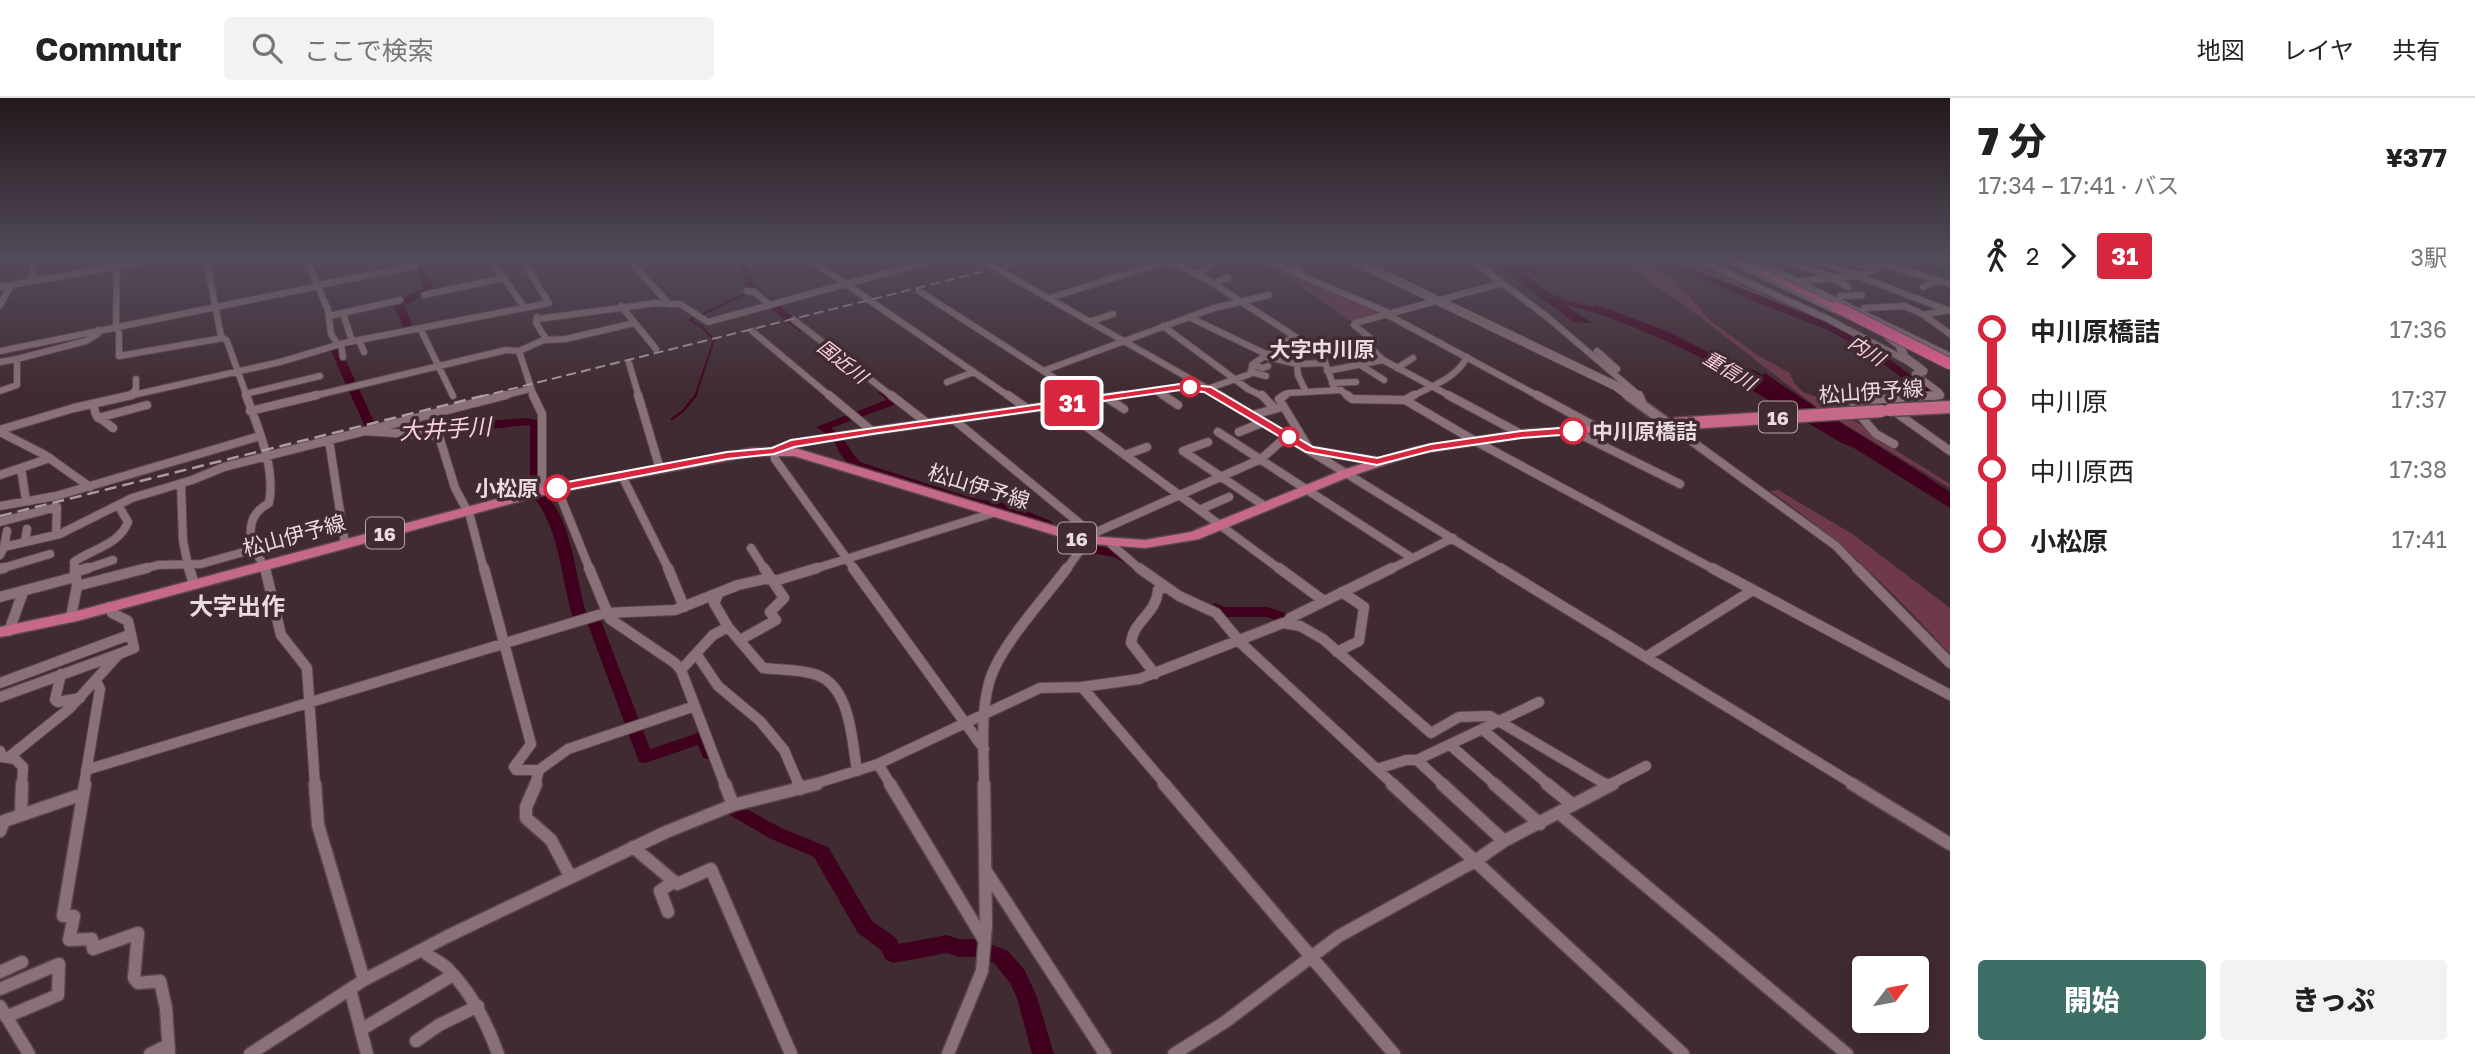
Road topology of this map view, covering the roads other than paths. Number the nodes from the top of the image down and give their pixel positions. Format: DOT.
graph roads {
  1 [pos="116,303"];
  2 [pos="216,303"];
  3 [pos="234,303"];
  4 [pos="325,303"];
  5 [pos="389,303"];
  6 [pos="523,303"];
  7 [pos="549,303"];
  8 [pos="767,303"];
  9 [pos="779,303"];
  10 [pos="873,303"];
  11 [pos="937,303"];
  12 [pos="1058,303"];
  13 [pos="1241,303"];
  14 [pos="1363,303"];
  15 [pos="1426,303"];
  16 [pos="1447,303"];
  17 [pos="1524,303"];
  18 [pos="1793,303"];
  19 [pos="1833,303"];
  20 [pos="1833,303"];
  21 [pos="1836,303"];
  22 [pos="1847,303"];
  23 [pos="1851,303"];
  24 [pos="1852,303"];
  25 [pos="1853,303"];
  26 [pos="1898,303"];
  27 [pos="1928,303"];
  28 [pos="669,304"];
  29 [pos="770,305"];
  30 [pos="217,306"];
  31 [pos="621,306"];
  32 [pos="1841,306"];
  33 [pos="1905,306"];
  34 [pos="527,308"];
  35 [pos="1949,310"];
  36 [pos="1868,311"];
  37 [pos="343,313"];
  38 [pos="1387,313"];
  39 [pos="1113,314"];
  40 [pos="1924,315"];
  41 [pos="329,316"];
  42 [pos="1191,318"];
  43 [pos="538,319"];
  44 [pos="794,320"];
  45 [pos="1092,321"];
  46 [pos="634,323"];
  47 [pos="116,326"];
  48 [pos="1163,326"];
  49 [pos="420,328"];
  50 [pos="98,330"];
  51 [pos="752,331"];
  52 [pos="1950,334"];
  53 [pos="1293,337"];
  54 [pos="1888,337"];
  55 [pos="223,338"];
  56 [pos="360,339"];
  57 [pos="545,340"];
  58 [pos="1127,341"];
  59 [pos="1367,344"];
  60 [pos="341,345"];
  61 [pos="656,349"];
  62 [pos="1950,349"];
  63 [pos="0,351"];
  64 [pos="519,351"];
  65 [pos="1597,351"];
  66 [pos="364,352"];
  67 [pos="1322,354"];
  68 [pos="1264,355"];
  69 [pos="1467,356"];
  70 [pos="1950,356"];
  71 [pos="343,357"];
  72 [pos="1413,358"];
  73 [pos="17,359"];
  74 [pos="1383,360"];
  75 [pos="0,362"];
  76 [pos="629,363"];
  77 [pos="1911,363"];
  78 [pos="1297,364"];
  79 [pos="1950,364"];
  80 [pos="438,366"];
  81 [pos="1268,366"];
  82 [pos="1362,366"];
  83 [pos="1326,367"];
  84 [pos="1397,368"];
  85 [pos="1252,369"];
  86 [pos="1950,370"];
  87 [pos="1043,371"];
  88 [pos="1923,371"];
  89 [pos="236,372"];
  90 [pos="975,372"];
  91 [pos="320,376"];
  92 [pos="1266,376"];
  93 [pos="1236,378"];
  94 [pos="136,379"];
  95 [pos="1384,380"];
  96 [pos="947,382"];
  97 [pos="1356,382"];
  98 [pos="1431,385"];
  99 [pos="1333,386"];
  100 [pos="530,389"];
  101 [pos="1207,389"];
  102 [pos="1627,389"];
  103 [pos="1155,390"];
  104 [pos="0,391"];
  105 [pos="1306,392"];
  106 [pos="245,394"];
  107 [pos="130,395"];
  108 [pos="453,396"];
  109 [pos="1107,397"];
  110 [pos="1089,400"];
  111 [pos="1405,400"];
  112 [pos="93,404"];
  113 [pos="147,405"];
  114 [pos="1057,405"];
  115 [pos="1178,405"];
  116 [pos="1884,407"];
  117 [pos="1950,407"];
  118 [pos="1278,408"];
  119 [pos="1028,409"];
  120 [pos="1124,409"];
  121 [pos="250,411"];
  122 [pos="1252,415"];
  123 [pos="99,418"];
  124 [pos="953,419"];
  125 [pos="1264,422"];
  126 [pos="927,423"];
  127 [pos="1671,424"];
  128 [pos="113,428"];
  129 [pos="1600,429"];
  130 [pos="369,430"];
  131 [pos="0,431"];
  132 [pos="872,431"];
  133 [pos="1573,431"];
  134 [pos="1219,432"];
  135 [pos="1239,432"];
  136 [pos="1521,434"];
  137 [pos="260,436"];
  138 [pos="1287,436"];
  139 [pos="329,440"];
  140 [pos="1475,441"];
  141 [pos="1208,442"];
  142 [pos="1894,444"];
  143 [pos="1147,447"];
  144 [pos="797,448"];
  145 [pos="1310,450"];
  146 [pos="774,451"];
  147 [pos="1950,451"];
  148 [pos="266,455"];
  149 [pos="1125,455"];
  150 [pos="50,458"];
  151 [pos="1261,459"];
  152 [pos="1377,461"];
  153 [pos="21,468"];
  154 [pos="660,469"];
  155 [pos="1347,472"];
  156 [pos="2,475"];
  157 [pos="622,476"];
  158 [pos="1223,478"];
  159 [pos="181,484"];
  160 [pos="1680,484"];
  161 [pos="3,485"];
  162 [pos="90,487"];
  163 [pos="557,488"];
  164 [pos="1307,490"];
  165 [pos="542,491"];
  166 [pos="1179,495"];
  167 [pos="1229,497"];
  168 [pos="26,501"];
  169 [pos="118,505"];
  170 [pos="0,506"];
  171 [pos="1266,507"];
  172 [pos="1199,510"];
  173 [pos="466,511"];
  174 [pos="993,513"];
  175 [pos="0,522"];
  176 [pos="1221,526"];
  177 [pos="27,529"];
  178 [pos="7,531"];
  179 [pos="56,535"];
  180 [pos="1453,538"];
  181 [pos="1098,540"];
  182 [pos="25,542"];
  183 [pos="345,544"];
  184 [pos="2,547"];
  185 [pos="751,548"];
  186 [pos="251,550"];
  187 [pos="50,554"];
  188 [pos="846,558"];
  189 [pos="1412,558"];
  190 [pos="113,560"];
  191 [pos="188,563"];
  192 [pos="263,565"];
  193 [pos="0,569"];
  194 [pos="76,578"];
  195 [pos="770,579"];
  196 [pos="194,584"];
  197 [pos="1162,588"];
  198 [pos="1753,590"];
  199 [pos="23,592"];
  200 [pos="1342,592"];
  201 [pos="718,595"];
  202 [pos="0,597"];
  203 [pos="1324,601"];
  204 [pos="109,607"];
  205 [pos="684,607"];
  206 [pos="606,613"];
  207 [pos="71,617"];
  208 [pos="1288,622"];
  209 [pos="728,627"];
  210 [pos="5,632"];
  211 [pos="129,635"];
  212 [pos="1239,639"];
  213 [pos="740,640"];
  214 [pos="504,643"];
  215 [pos="1337,652"];
  216 [pos="119,654"];
  217 [pos="697,655"];
  218 [pos="1646,657"];
  219 [pos="1950,663"];
  220 [pos="681,670"];
  221 [pos="61,674"];
  222 [pos="1155,674"];
  223 [pos="96,681"];
  224 [pos="0,683"];
  225 [pos="1082,687"];
  226 [pos="1950,695"];
  227 [pos="0,697"];
  228 [pos="80,698"];
  229 [pos="310,702"];
  230 [pos="1538,702"];
  231 [pos="695,706"];
  232 [pos="983,715"];
  233 [pos="1499,721"];
  234 [pos="964,724"];
  235 [pos="1482,729"];
  236 [pos="1450,745"];
  237 [pos="984,749"];
  238 [pos="3,756"];
  239 [pos="1418,760"];
  240 [pos="878,764"];
  241 [pos="1646,766"];
  242 [pos="86,769"];
  243 [pos="1377,769"];
  244 [pos="539,770"];
  245 [pos="857,771"];
  246 [pos="1608,786"];
  247 [pos="800,789"];
  248 [pos="83,794"];
  249 [pos="1573,805"];
  250 [pos="733,806"];
  251 [pos="21,813"];
  252 [pos="1559,813"];
  253 [pos="1540,824"];
  254 [pos="1,825"];
  255 [pos="1504,841"];
  256 [pos="1950,844"];
  257 [pos="633,847"];
  258 [pos="1475,860"];
  259 [pos="985,870"];
  260 [pos="570,876"];
  261 [pos="674,881"];
  262 [pos="667,912"];
  263 [pos="985,940"];
  264 [pos="422,950"];
  265 [pos="1310,957"];
  266 [pos="22,962"];
  267 [pos="0,972"];
  268 [pos="453,975"];
  269 [pos="364,980"];
  270 [pos="0,989"];
  271 [pos="349,989"];
  272 [pos="478,1006"];
  273 [pos="3,1012"];
  274 [pos="362,1029"];
  275 [pos="416,1041"];
  276 [pos="169,1049"];
  277 [pos="29,1054"];
  278 [pos="150,1054"];
  279 [pos="250,1054"];
  280 [pos="368,1054"];
  281 [pos="498,1054"];
  282 [pos="791,1054"];
  283 [pos="948,1054"];
  284 [pos="1105,1054"];
  285 [pos="1174,1054"];
  286 [pos="1394,1054"];
  287 [pos="1683,1054"];
  288 [pos="1847,1054"];
  1 -- 47 [label="street"];
  2 -- 30 [label="street"];
  3 -- 30 [label="street"];
  4 -- 41 [label="street"];
  5 -- 37 [label="street"];
  6 -- 34 [label="street"];
  7 -- 34 [label="street"];
  8 -- 29 [label="street"];
  9 -- 29 [label="street"];
  10 -- 90 [label="street"];
  11 -- 87 [label="street"];
  12 -- 45 [label="street"];
  13 -- 42 [label="street"];
  13 -- 53 [label="street"];
  14 -- 38 [label="street"];
  15 -- 38 [label="street"];
  16 -- 102 [label="street"];
  17 -- 102 [label="street"];
  18 -- 77 [label="street"];
  19 -- 32 [label="street"];
  20 -- 32 [label="highway"];
  21 -- 32 [label="street"];
  22 -- 32 [label="street"];
  23 -- 36 [label="street"];
  24 -- 32 [label="street"];
  25 -- 36 [label="street"];
  26 -- 33 [label="street"];
  27 -- 35 [label="street"];
  28 -- 29 [label="street"];
  28 -- 31 [label="street"];
  30 -- 47 [label="street"];
  30 -- 55 [label="street"];
  31 -- 43 [label="street"];
  31 -- 46 [label="street"];
  32 -- 36 [label="street"];
  32 -- 54 [label="street"];
  32 -- 79 [label="highway, bridge"];
  33 -- 36 [label="street"];
  33 -- 40 [label="street"];
  34 -- 43 [label="street"];
  34 -- 49 [label="street"];
  35 -- 40 [label="street"];
  36 -- 62 [label="street"];
  36 -- 70 [label="street"];
  37 -- 41 [label="street"];
  37 -- 56 [label="street"];
  38 -- 59 [label="street"];
  38 -- 69 [label="street"];
  39 -- 45 [label="street"];
  40 -- 52 [label="street"];
  41 -- 60 [label="street"];
  42 -- 48 [label="street"];
  42 -- 68 [label="street"];
  43 -- 57 [label="street"];
  44 -- 126 [label="street"];
  45 -- 58 [label="street"];
  46 -- 57 [label="street"];
  46 -- 61 [label="street"];
  47 -- 50 [label="street"];
  47 -- 55 [label="street"];
  48 -- 58 [label="street"];
  48 -- 93 [label="street"];
  49 -- 56 [label="street"];
  49 -- 80 [label="street"];
  50 -- 63 [label="street"];
  50 -- 73 [label="street"];
  51 -- 132 [label="street"];
  53 -- 67 [label="street"];
  53 -- 68 [label="street"];
  54 -- 77 [label="street"];
  54 -- 86 [label="street"];
  55 -- 89 [label="street"];
  56 -- 60 [label="street"];
  56 -- 66 [label="street"];
  57 -- 64 [label="street"];
  58 -- 87 [label="street"];
  58 -- 101 [label="street"];
  59 -- 67 [label="street"];
  59 -- 74 [label="street"];
  60 -- 71 [label="street"];
  60 -- 89 [label="street"];
  64 -- 80 [label="street"];
  64 -- 100 [label="street"];
  65 -- 102 [label="street"];
  67 -- 83 [label="street"];
  68 -- 78 [label="street"];
  68 -- 85 [label="street"];
  69 -- 98 [label="street"];
  69 -- 129 [label="street"];
  72 -- 84 [label="street"];
  73 -- 75 [label="street"];
  73 -- 104 [label="street"];
  74 -- 82 [label="street"];
  74 -- 84 [label="street"];
  76 -- 154 [label="street"];
  77 -- 88 [label="street"];
  78 -- 83 [label="street"];
  78 -- 105 [label="street"];
  80 -- 108 [label="street"];
  80 -- 121 [label="street"];
  81 -- 85 [label="street"];
  82 -- 83 [label="street"];
  82 -- 95 [label="street"];
  83 -- 99 [label="street"];
  84 -- 98 [label="street"];
  85 -- 92 [label="street"];
  85 -- 93 [label="street"];
  87 -- 110 [label="street"];
  88 -- 116 [label="street"];
  89 -- 106 [label="street"];
  89 -- 107 [label="street"];
  90 -- 96 [label="street"];
  90 -- 119 [label="street"];
  91 -- 106 [label="street"];
  93 -- 101 [label="street"];
  93 -- 118 [label="street"];
  94 -- 107 [label="street"];
  97 -- 99 [label="street"];
  98 -- 111 [label="street"];
  98 -- 136 [label="street"];
  99 -- 105 [label="street"];
  99 -- 111 [label="street"];
  100 -- 130 [label="street"];
  100 -- 165 [label="street"];
  101 -- 103 [label="street"];
  101 -- 122 [label="street"];
  102 -- 127 [label="street"];
  103 -- 109 [label="street"];
  103 -- 115 [label="street"];
  105 -- 118 [label="street"];
  106 -- 121 [label="street"];
  107 -- 112 [label="street"];
  109 -- 110 [label="street"];
  109 -- 120 [label="street"];
  110 -- 114 [label="street"];
  111 -- 140 [label="street"];
  112 -- 123 [label="street"];
  112 -- 131 [label="street"];
  113 -- 123 [label="street"];
  114 -- 119 [label="street"];
  114 -- 149 [label="street"];
  116 -- 117 [label="main road, 松山伊予線 / 16, bridge"];
  116 -- 127 [label="main road, 松山伊予線 / 16, bridge"];
  116 -- 142 [label="street"];
  116 -- 147 [label="street"];
  118 -- 122 [label="street"];
  118 -- 145 [label="street"];
  119 -- 124 [label="street"];
  121 -- 137 [label="street"];
  122 -- 125 [label="street"];
  123 -- 128 [label="street"];
  124 -- 126 [label="street"];
  124 -- 181 [label="street"];
  125 -- 135 [label="street"];
  125 -- 138 [label="street"];
  126 -- 132 [label="street"];
  127 -- 129 [label="main road, 松山伊予線 / 16"];
  127 -- 219 [label="street"];
  129 -- 133 [label="main road, 松山伊予線 / 16"];
  130 -- 139 [label="street"];
  130 -- 173 [label="street"];
  131 -- 150 [label="street"];
  132 -- 144 [label="street"];
  133 -- 136 [label="main road, 松山伊予線 / 16"];
  133 -- 160 [label="street"];
  134 -- 151 [label="street"];
  136 -- 140 [label="main road, 松山伊予線 / 16"];
  137 -- 148 [label="street"];
  137 -- 162 [label="street"];
  138 -- 145 [label="street"];
  138 -- 151 [label="street"];
  139 -- 148 [label="street"];
  139 -- 183 [label="street"];
  140 -- 152 [label="main road, 松山伊予線 / 16"];
  140 -- 198 [label="street"];
  141 -- 158 [label="street"];
  143 -- 149 [label="street"];
  144 -- 146 [label="main road, 松山伊予線 / 16"];
  144 -- 174 [label="main road, 松山伊予線 / 16"];
  145 -- 152 [label="street"];
  145 -- 155 [label="street"];
  146 -- 154 [label="main road, 松山伊予線 / 16"];
  146 -- 188 [label="street"];
  148 -- 159 [label="street"];
  148 -- 186 [label="street"];
  149 -- 166 [label="street"];
  150 -- 153 [label="street"];
  150 -- 162 [label="street"];
  151 -- 158 [label="street"];
  151 -- 164 [label="street"];
  152 -- 155 [label="main road, 松山伊予線 / 16"];
  153 -- 156 [label="street"];
  153 -- 168 [label="street"];
  154 -- 157 [label="main road, 松山伊予線 / 16"];
  155 -- 164 [label="main road, 松山伊予線 / 16"];
  155 -- 180 [label="street"];
  156 -- 161 [label="street"];
  157 -- 163 [label="main road, 松山伊予線 / 16"];
  157 -- 205 [label="street"];
  158 -- 166 [label="street"];
  158 -- 171 [label="street"];
  159 -- 169 [label="street"];
  159 -- 191 [label="street"];
  162 -- 168 [label="street"];
  163 -- 165 [label="main road, 松山伊予線 / 16"];
  163 -- 206 [label="street"];
  164 -- 171 [label="main road, 松山伊予線 / 16"];
  164 -- 189 [label="street"];
  165 -- 173 [label="main road, 松山伊予線 / 16"];
  166 -- 172 [label="street"];
  166 -- 181 [label="street"];
  167 -- 172 [label="street"];
  168 -- 170 [label="street"];
  169 -- 179 [label="street"];
  169 -- 194 [label="street"];
  171 -- 176 [label="main road, 松山伊予線 / 16"];
  172 -- 176 [label="street"];
  173 -- 183 [label="main road, 松山伊予線 / 16"];
  173 -- 214 [label="street"];
  174 -- 181 [label="main road, 松山伊予線 / 16"];
  174 -- 188 [label="street"];
  175 -- 179 [label="street"];
  176 -- 181 [label="main road, 松山伊予線 / 16"];
  176 -- 203 [label="street"];
  177 -- 182 [label="street"];
  178 -- 184 [label="street"];
  179 -- 182 [label="street"];
  180 -- 189 [label="street"];
  180 -- 218 [label="street"];
  181 -- 197 [label="street"];
  181 -- 232 [label="street"];
  182 -- 184 [label="street"];
  183 -- 192 [label="main road, 松山伊予線 / 16"];
  185 -- 195 [label="street"];
  186 -- 191 [label="street"];
  186 -- 192 [label="street"];
  187 -- 193 [label="street"];
  188 -- 195 [label="street"];
  188 -- 234 [label="street"];
  189 -- 200 [label="street"];
  190 -- 194 [label="street"];
  191 -- 194 [label="street"];
  191 -- 196 [label="street"];
  192 -- 196 [label="main road, 松山伊予線 / 16"];
  192 -- 229 [label="street"];
  194 -- 199 [label="street"];
  194 -- 207 [label="street"];
  195 -- 201 [label="street"];
  195 -- 213 [label="street"];
  196 -- 204 [label="main road, 松山伊予線 / 16"];
  197 -- 212 [label="street"];
  197 -- 222 [label="street"];
  198 -- 218 [label="street"];
  198 -- 226 [label="street"];
  199 -- 202 [label="street"];
  199 -- 210 [label="street"];
  200 -- 203 [label="street"];
  200 -- 215 [label="street"];
  201 -- 205 [label="street"];
  201 -- 209 [label="street"];
  203 -- 208 [label="street"];
  204 -- 207 [label="main road, 松山伊予線 / 16"];
  204 -- 211 [label="street"];
  205 -- 206 [label="street"];
  206 -- 214 [label="street"];
  206 -- 220 [label="street"];
  207 -- 210 [label="main road, 松山伊予線 / 16"];
  208 -- 212 [label="street"];
  208 -- 215 [label="street"];
  209 -- 213 [label="street"];
  209 -- 217 [label="street"];
  211 -- 216 [label="street"];
  211 -- 224 [label="street"];
  212 -- 222 [label="street"];
  212 -- 243 [label="street"];
  213 -- 245 [label="street"];
  214 -- 229 [label="street"];
  214 -- 244 [label="street"];
  215 -- 233 [label="street"];
  216 -- 221 [label="street"];
  216 -- 223 [label="street"];
  217 -- 220 [label="street"];
  217 -- 247 [label="street"];
  218 -- 256 [label="street"];
  220 -- 231 [label="street"];
  221 -- 227 [label="street"];
  221 -- 228 [label="street"];
  222 -- 225 [label="street"];
  223 -- 228 [label="street"];
  223 -- 242 [label="street"];
  225 -- 232 [label="street"];
  225 -- 265 [label="street"];
  228 -- 238 [label="street"];
  229 -- 242 [label="street"];
  229 -- 269 [label="street"];
  230 -- 233 [label="street"];
  231 -- 244 [label="street"];
  231 -- 250 [label="street"];
  232 -- 234 [label="street"];
  232 -- 237 [label="street"];
  233 -- 235 [label="street"];
  233 -- 246 [label="street"];
  234 -- 237 [label="street"];
  234 -- 240 [label="street"];
  235 -- 236 [label="street"];
  235 -- 249 [label="street"];
  236 -- 239 [label="street"];
  236 -- 253 [label="street"];
  237 -- 259 [label="street"];
  238 -- 251 [label="street"];
  239 -- 243 [label="street"];
  239 -- 255 [label="street"];
  240 -- 245 [label="street"];
  240 -- 263 [label="street"];
  241 -- 246 [label="street"];
  242 -- 248 [label="street"];
  243 -- 258 [label="street"];
  244 -- 260 [label="street"];
  245 -- 247 [label="street"];
  246 -- 249 [label="street"];
  247 -- 250 [label="street"];
  248 -- 251 [label="street"];
  248 -- 276 [label="street"];
  249 -- 252 [label="street"];
  250 -- 257 [label="street"];
  251 -- 254 [label="street"];
  252 -- 253 [label="street"];
  252 -- 288 [label="street"];
  253 -- 255 [label="street"];
  255 -- 258 [label="street"];
  257 -- 260 [label="street"];
  257 -- 261 [label="street"];
  258 -- 265 [label="street"];
  258 -- 287 [label="street"];
  259 -- 263 [label="street"];
  259 -- 284 [label="street"];
  260 -- 264 [label="street"];
  261 -- 262 [label="street"];
  261 -- 282 [label="street"];
  263 -- 283 [label="street"];
  264 -- 268 [label="street"];
  264 -- 269 [label="street"];
  265 -- 285 [label="street"];
  265 -- 286 [label="street"];
  266 -- 267 [label="street"];
  268 -- 272 [label="street"];
  268 -- 274 [label="street"];
  269 -- 271 [label="street"];
  270 -- 273 [label="street"];
  271 -- 274 [label="street"];
  271 -- 279 [label="street"];
  272 -- 275 [label="street"];
  272 -- 281 [label="street"];
  273 -- 277 [label="street"];
  274 -- 280 [label="street"];
  276 -- 278 [label="street"];
}
